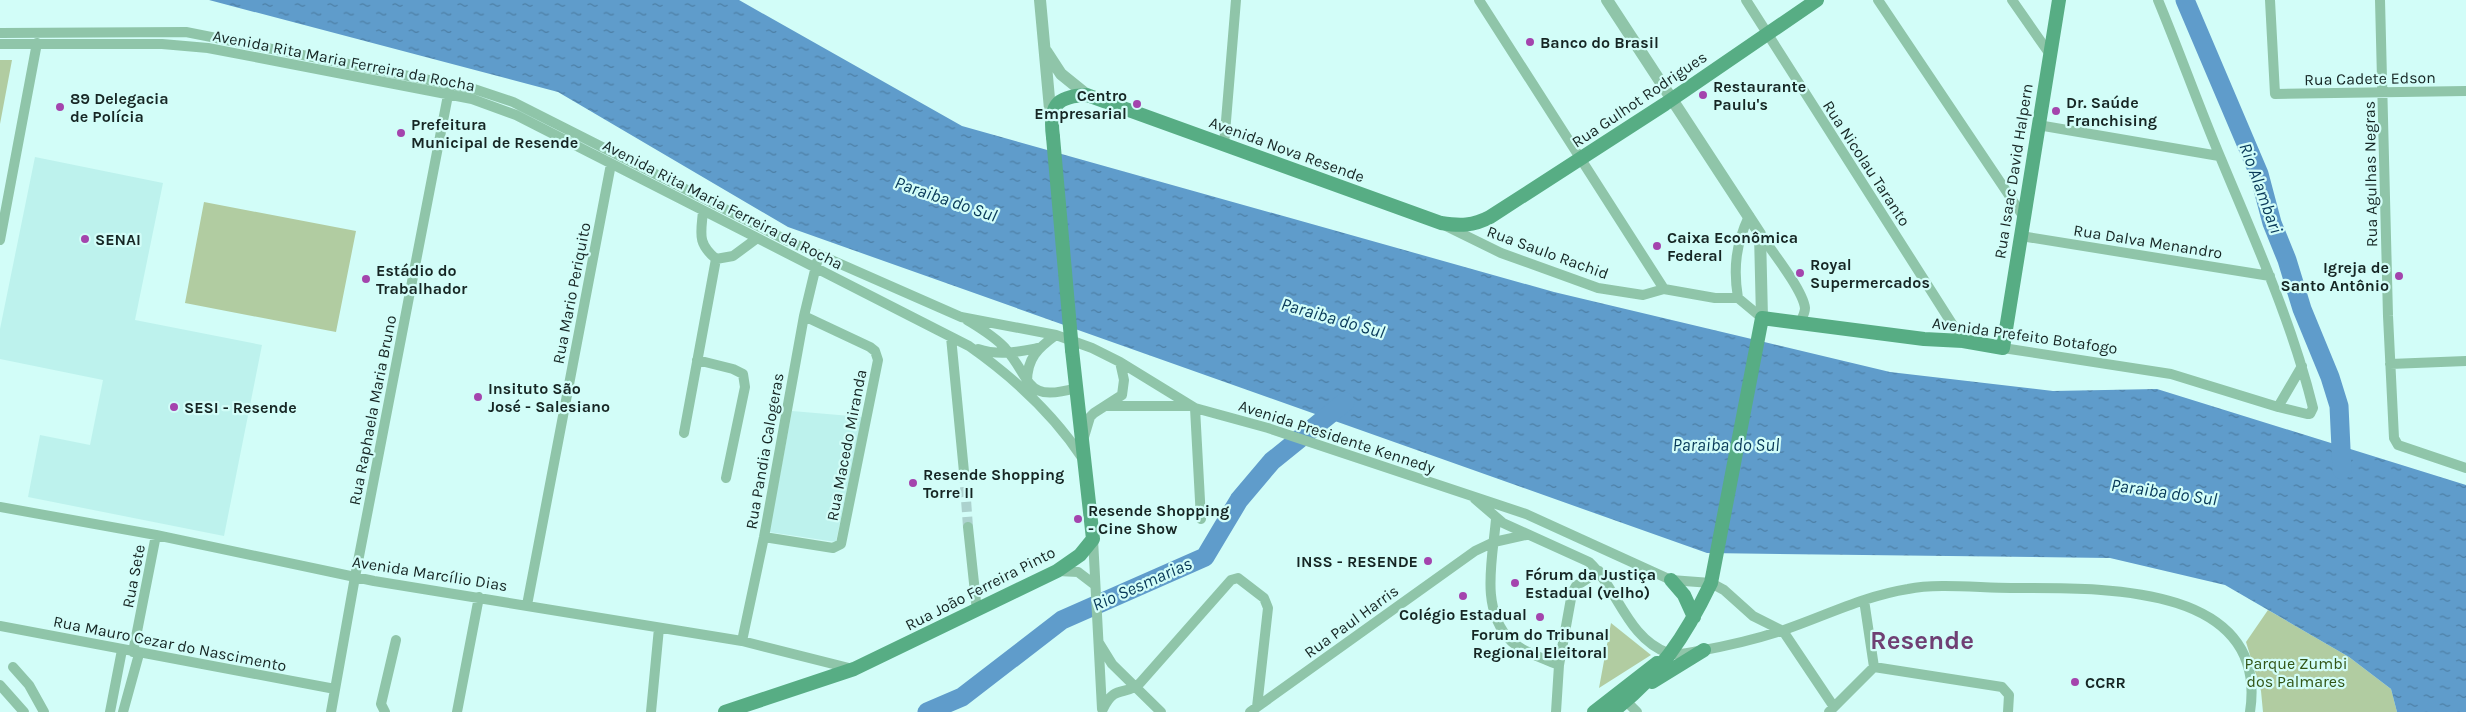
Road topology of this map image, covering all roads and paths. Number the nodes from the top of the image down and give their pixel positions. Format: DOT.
graph roads {
  1 [pos="1040,0"];
  2 [pos="1236,0"];
  3 [pos="1479,0"];
  4 [pos="1607,0"];
  5 [pos="1746,0"];
  6 [pos="1818,0"];
  7 [pos="1878,0"];
  8 [pos="2012,0"];
  9 [pos="2058,0"];
  10 [pos="2158,0"];
  11 [pos="2270,0"];
  12 [pos="2380,0"];
  13 [pos="0,33"];
  14 [pos="1768,34"];
  15 [pos="36,43"];
  16 [pos="0,44"];
  17 [pos="1044,49"];
  18 [pos="2049,53"];
  19 [pos="451,84"];
  20 [pos="2466,91"];
  21 [pos="2383,93"];
  22 [pos="446,95"];
  23 [pos="1087,95"];
  24 [pos="1671,100"];
  25 [pos="1051,122"];
  26 [pos="2038,125"];
  27 [pos="1224,145"];
  28 [pos="2219,156"];
  29 [pos="1581,159"];
  30 [pos="611,164"];
  31 [pos="703,211"];
  32 [pos="1749,216"];
  33 [pos="2023,216"];
  34 [pos="1441,223"];
  35 [pos="1478,224"];
  36 [pos="1760,234"];
  37 [pos="2020,236"];
  38 [pos="756,239"];
  39 [pos="0,240"];
  40 [pos="820,256"];
  41 [pos="716,259"];
  42 [pos="814,267"];
  43 [pos="2270,276"];
  44 [pos="1664,290"];
  45 [pos="1738,298"];
  46 [pos="804,316"];
  47 [pos="961,317"];
  48 [pos="1762,318"];
  49 [pos="1800,323"];
  50 [pos="1056,334"];
  51 [pos="951,337"];
  52 [pos="1963,341"];
  53 [pos="969,346"];
  54 [pos="1038,348"];
  55 [pos="2003,348"];
  56 [pos="1010,354"];
  57 [pos="697,360"];
  58 [pos="2466,361"];
  59 [pos="1120,362"];
  60 [pos="2390,364"];
  61 [pos="2302,366"];
  62 [pos="1028,382"];
  63 [pos="1076,388"];
  64 [pos="1104,406"];
  65 [pos="1193,407"];
  66 [pos="2278,407"];
  67 [pos="684,433"];
  68 [pos="1083,446"];
  69 [pos="1085,462"];
  70 [pos="2466,468"];
  71 [pos="964,472"];
  72 [pos="726,478"];
  73 [pos="1473,497"];
  74 [pos="0,507"];
  75 [pos="1526,514"];
  76 [pos="1496,519"];
  77 [pos="1201,520"];
  78 [pos="968,527"];
  79 [pos="1521,532"];
  80 [pos="156,535"];
  81 [pos="764,537"];
  82 [pos="1093,539"];
  83 [pos="1494,542"];
  84 [pos="1057,571"];
  85 [pos="1599,571"];
  86 [pos="355,577"];
  87 [pos="1671,580"];
  88 [pos="1711,583"];
  89 [pos="1095,589"];
  90 [pos="479,596"];
  91 [pos="1864,600"];
  92 [pos="527,605"];
  93 [pos="977,611"];
  94 [pos="1694,617"];
  95 [pos="0,626"];
  96 [pos="659,628"];
  97 [pos="1783,630"];
  98 [pos="1098,639"];
  99 [pos="396,640"];
  100 [pos="742,641"];
  101 [pos="122,650"];
  102 [pos="1704,650"];
  103 [pos="136,653"];
  104 [pos="1668,655"];
  105 [pos="1559,665"];
  106 [pos="13,667"];
  107 [pos="1874,667"];
  108 [pos="854,669"];
  109 [pos="0,686"];
  110 [pos="335,689"];
  111 [pos="1135,689"];
  112 [pos="1641,689"];
  113 [pos="1626,701"];
  114 [pos="1254,709"];
  115 [pos="1832,709"];
  116 [pos="1103,711"];
  117 [pos="24,712"];
  118 [pos="44,712"];
  119 [pos="110,712"];
  120 [pos="123,712"];
  121 [pos="331,712"];
  122 [pos="386,712"];
  123 [pos="456,712"];
  124 [pos="651,712"];
  125 [pos="725,712"];
  126 [pos="1161,712"];
  127 [pos="1556,712"];
  128 [pos="1594,712"];
  129 [pos="1612,712"];
  130 [pos="1637,712"];
  131 [pos="2008,712"];
  132 [pos="2250,712"];
  1 -- 17 [label="street"];
  2 -- 27 [label="street"];
  3 -- 29 [label="street"];
  4 -- 24 [label="street"];
  5 -- 14 [label="street, Rua Nicolau Taranto"];
  6 -- 14 [label="main road, Rua Gulhot Rodrigues"];
  7 -- 33 [label="street"];
  8 -- 18 [label="street"];
  9 -- 18 [label="main road, Rua Isaac David Halpern"];
  10 -- 28 [label="street"];
  11 -- 21 [label="street, Rua Cadete Edson"];
  12 -- 21 [label="street, Rua Agulhas Negras"];
  13 -- 19 [label="street, Avenida Rita Maria Ferreira da Rocha"];
  14 -- 24 [label="main road, Rua Gulhot Rodrigues"];
  14 -- 52 [label="street, Rua Nicolau Taranto"];
  15 -- 16 [label="street, Avenida Rita Maria Ferreira da Rocha"];
  15 -- 22 [label="street, Avenida Rita Maria Ferreira da Rocha"];
  15 -- 39 [label="street"];
  17 -- 23 [label="street"];
  17 -- 25 [label="street"];
  18 -- 26 [label="main road, Rua Isaac David Halpern"];
  19 -- 22 [label="street, Rua Raphaela Maria Bruno"];
  19 -- 40 [label="street, Avenida Rita Maria Ferreira da Rocha"];
  20 -- 21 [label="street, Rua Cadete Edson"];
  21 -- 60 [label="street, Rua Agulhas Negras"];
  22 -- 30 [label="street, Avenida Rita Maria Ferreira da Rocha"];
  22 -- 86 [label="street, Rua Raphaela Maria Bruno"];
  23 -- 25 [label="main road"];
  23 -- 27 [label="main road, Avenida Nova Resende"];
  24 -- 29 [label="main road, Rua Gulhot Rodrigues"];
  24 -- 32 [label="street"];
  25 -- 63 [label="main road, bridge"];
  26 -- 28 [label="street"];
  26 -- 33 [label="main road, Rua Isaac David Halpern"];
  27 -- 34 [label="main road, Avenida Nova Resende"];
  28 -- 43 [label="street"];
  29 -- 35 [label="main road, Rua Gulhot Rodrigues"];
  29 -- 44 [label="street"];
  30 -- 31 [label="street, Avenida Rita Maria Ferreira da Rocha"];
  30 -- 92 [label="street, Rua Mario Periquito"];
  31 -- 38 [label="street, Avenida Rita Maria Ferreira da Rocha"];
  31 -- 41 [label="street"];
  32 -- 36 [label="street"];
  32 -- 45 [label="street"];
  33 -- 37 [label="main road, Rua Isaac David Halpern"];
  34 -- 35 [label="main road, Avenida Nova Resende"];
  34 -- 44 [label="street, Rua Saulo Rachid"];
  36 -- 48 [label="street"];
  36 -- 49 [label="street"];
  37 -- 43 [label="street, Rua Dalva Menandro"];
  37 -- 55 [label="main road, Rua Isaac David Halpern"];
  38 -- 41 [label="street"];
  38 -- 42 [label="street, Avenida Rita Maria Ferreira da Rocha"];
  40 -- 42 [label="street, Rua Pandia Calogeras"];
  40 -- 47 [label="street, Avenida Rita Maria Ferreira da Rocha"];
  41 -- 57 [label="street"];
  42 -- 46 [label="street, Rua Pandia Calogeras"];
  42 -- 51 [label="street, Avenida Rita Maria Ferreira da Rocha"];
  43 -- 61 [label="street"];
  44 -- 45 [label="street, Rua Saulo Rachid"];
  45 -- 48 [label="street"];
  46 -- 81 [label="street, Rua Pandia Calogeras"];
  46 -- 81 [label="street, Rua Macedo Miranda"];
  47 -- 50 [label="street, Avenida Rita Maria Ferreira da Rocha"];
  47 -- 56 [label="street"];
  48 -- 49 [label="main road, Avenida Prefeito Botafogo"];
  48 -- 88 [label="main road"];
  49 -- 52 [label="main road, Avenida Prefeito Botafogo"];
  50 -- 54 [label="street"];
  50 -- 59 [label="street, Avenida Presidente Kennedy"];
  51 -- 53 [label="street, Avenida Rita Maria Ferreira da Rocha"];
  51 -- 71 [label="street"];
  52 -- 55 [label="main road, Avenida Prefeito Botafogo"];
  53 -- 56 [label="street"];
  53 -- 69 [label="street, Avenida Rita Maria Ferreira da Rocha"];
  54 -- 56 [label="street"];
  54 -- 62 [label="street"];
  55 -- 66 [label="street, Avenida Prefeito Botafogo"];
  56 -- 62 [label="street"];
  57 -- 67 [label="street"];
  57 -- 72 [label="street"];
  58 -- 60 [label="street"];
  59 -- 64 [label="street"];
  59 -- 65 [label="street, Avenida Presidente Kennedy"];
  60 -- 70 [label="street, Rua Agulhas Negras"];
  61 -- 66 [label="street"];
  61 -- 66 [label="street, Avenida Prefeito Botafogo"];
  62 -- 63 [label="street"];
  63 -- 68 [label="main road"];
  64 -- 65 [label="street, Avenida Presidente Kennedy"];
  64 -- 68 [label="street"];
  65 -- 73 [label="street, Avenida Presidente Kennedy"];
  65 -- 77 [label="street"];
  68 -- 69 [label="main road"];
  69 -- 82 [label="main road"];
  73 -- 75 [label="street, Avenida Presidente Kennedy"];
  73 -- 76 [label="street, Avenida Presidente Kennedy"];
  74 -- 80 [label="street, Avenida Marcílio Dias"];
  75 -- 79 [label="street"];
  75 -- 87 [label="street, Avenida Presidente Kennedy"];
  76 -- 79 [label="street, Avenida Presidente Kennedy"];
  76 -- 83 [label="street"];
  78 -- 93 [label="street"];
  79 -- 83 [label="street, Rua Paul Harris"];
  79 -- 85 [label="street, Avenida Presidente Kennedy"];
  80 -- 86 [label="street, Avenida Marcílio Dias"];
  80 -- 103 [label="street, Rua Sete"];
  81 -- 100 [label="street, Rua Pandia Calogeras"];
  82 -- 84 [label="main road, Rua João Ferreira Pinto"];
  82 -- 89 [label="street"];
  83 -- 105 [label="street"];
  83 -- 114 [label="street, Rua Paul Harris"];
  84 -- 89 [label="street"];
  84 -- 93 [label="main road, Rua João Ferreira Pinto"];
  85 -- 104 [label="street, Avenida Presidente Kennedy"];
  85 -- 105 [label="street"];
  86 -- 90 [label="street, Avenida Marcílio Dias"];
  86 -- 110 [label="street, Rua Raphaela Maria Bruno"];
  87 -- 88 [label="street, Avenida Presidente Kennedy"];
  87 -- 94 [label="main road"];
  88 -- 94 [label="main road"];
  88 -- 97 [label="street, Avenida Presidente Kennedy"];
  89 -- 98 [label="street"];
  90 -- 92 [label="street, Avenida Marcílio Dias"];
  90 -- 123 [label="street"];
  91 -- 97 [label="street"];
  91 -- 107 [label="street"];
  91 -- 132 [label="street"];
  92 -- 96 [label="street, Avenida Marcílio Dias"];
  93 -- 108 [label="main road, Rua João Ferreira Pinto"];
  94 -- 104 [label="main road"];
  95 -- 101 [label="street, Rua Mauro Cezar do Nascimento"];
  96 -- 100 [label="street, Avenida Marcílio Dias"];
  96 -- 124 [label="street"];
  97 -- 102 [label="street"];
  97 -- 115 [label="street"];
  98 -- 111 [label="street"];
  98 -- 116 [label="street"];
  99 -- 122 [label="street"];
  100 -- 108 [label="street, Avenida Marcílio Dias"];
  101 -- 103 [label="street, Rua Mauro Cezar do Nascimento"];
  101 -- 119 [label="street"];
  102 -- 104 [label="street"];
  102 -- 112 [label="main road"];
  103 -- 110 [label="street, Rua Mauro Cezar do Nascimento"];
  103 -- 120 [label="street, Rua Sete"];
  104 -- 112 [label="main road"];
  104 -- 128 [label="main road"];
  105 -- 127 [label="street"];
  106 -- 118 [label="street"];
  107 -- 115 [label="street"];
  107 -- 131 [label="street"];
  108 -- 125 [label="main road, Rua João Ferreira Pinto"];
  109 -- 117 [label="street"];
  110 -- 121 [label="street, Rua Raphaela Maria Bruno"];
  111 -- 114 [label="street"];
  111 -- 116 [label="street"];
  111 -- 126 [label="street"];
  112 -- 113 [label="main road"];
  113 -- 129 [label="main road"];
  113 -- 130 [label="street"];
}
